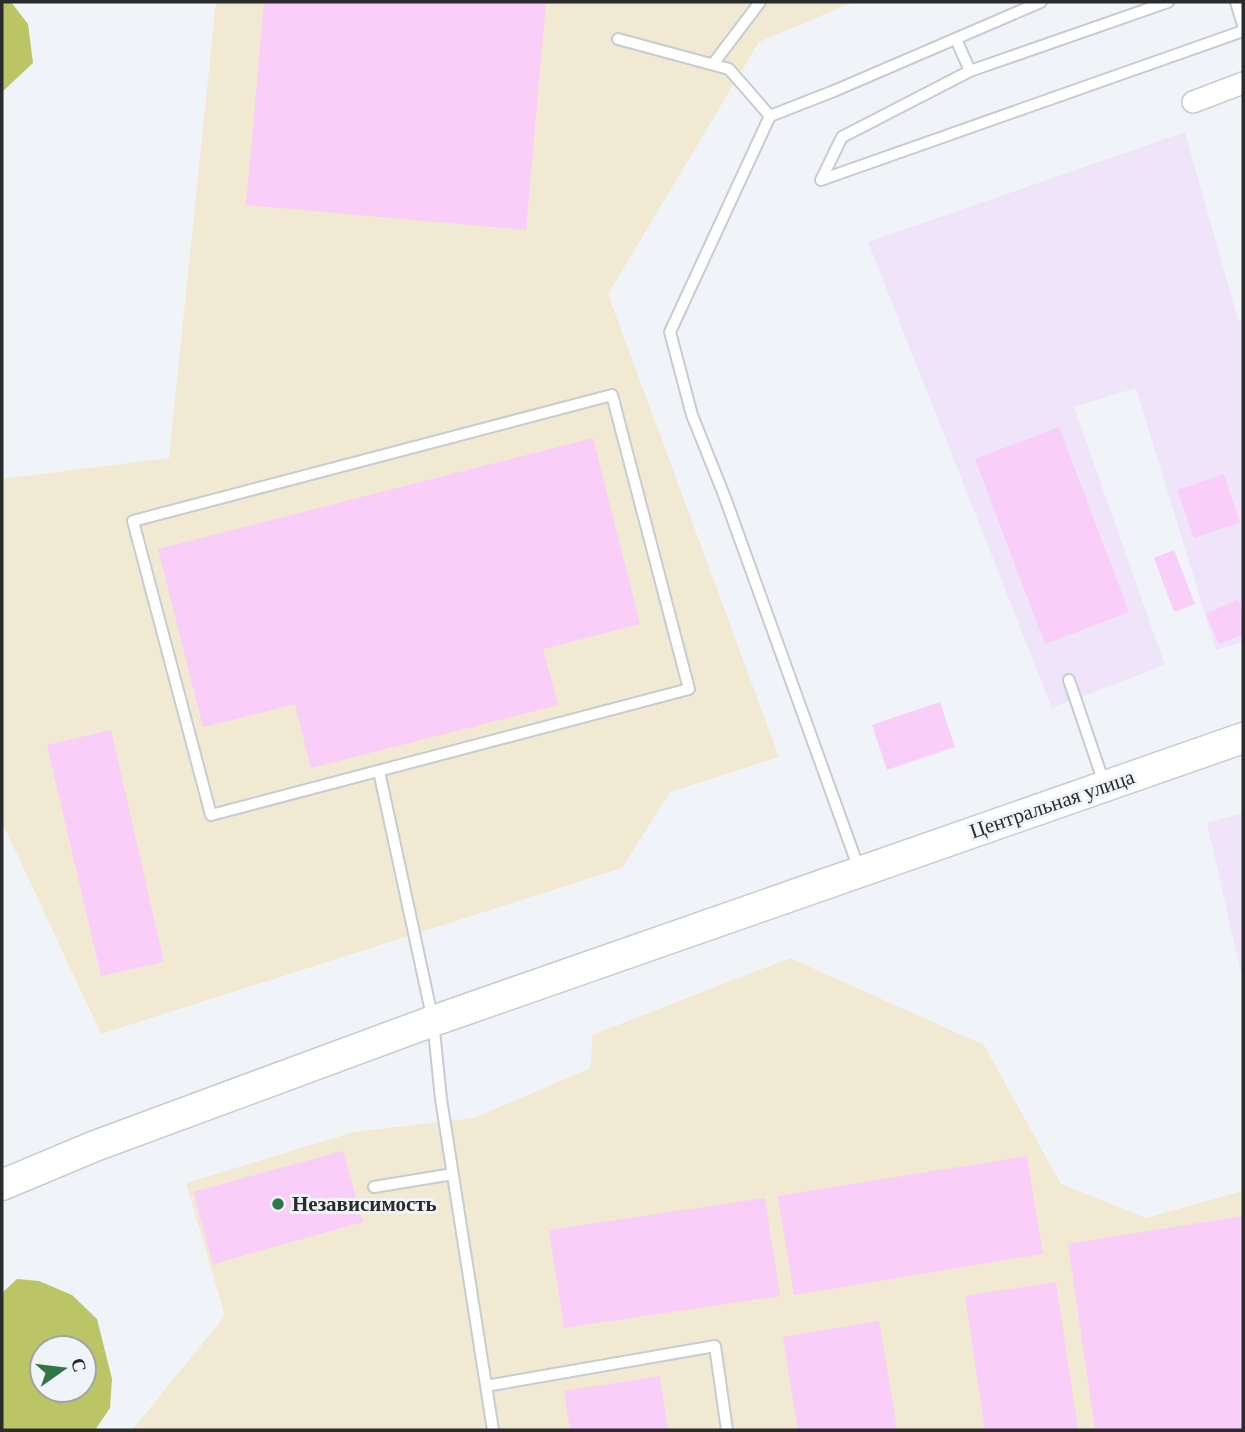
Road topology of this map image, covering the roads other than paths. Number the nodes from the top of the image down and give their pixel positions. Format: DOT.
graph roads {
  1 [pos="760,2"];
  2 [pos="1041,2"];
  3 [pos="1168,2"];
  4 [pos="1236,2"];
  5 [pos="1243,25"];
  6 [pos="1243,31"];
  7 [pos="618,38"];
  8 [pos="956,38"];
  9 [pos="713,64"];
  10 [pos="970,71"];
  11 [pos="1243,83"];
  12 [pos="1193,102"];
  13 [pos="770,116"];
  14 [pos="1069,680"];
  15 [pos="1240,743"];
  16 [pos="379,771"];
  17 [pos="1104,786"];
  18 [pos="860,872"];
  19 [pos="433,1021"];
  20 [pos="453,1174"];
  21 [pos="2,1185"];
  22 [pos="374,1187"];
  23 [pos="486,1386"];
  24 [pos="493,1430"];
  25 [pos="727,1430"];
  1 -- 9 [label="lane"];
  2 -- 8 [label="lane"];
  3 -- 10 [label="lane"];
  4 -- 5 [label="lane"];
  6 -- 10 [label="lane"];
  7 -- 9 [label="lane"];
  8 -- 10 [label="lane"];
  8 -- 13 [label="lane"];
  9 -- 13 [label="lane"];
  11 -- 12 [label="street"];
  13 -- 18 [label="lane"];
  14 -- 17 [label="lane"];
  15 -- 17 [label="main road, Центральная улица"];
  16 -- 16 [label="lane"];
  16 -- 19 [label="lane"];
  17 -- 18 [label="main road, Центральная улица"];
  18 -- 19 [label="main road, Центральная улица"];
  19 -- 20 [label="lane"];
  19 -- 21 [label="main road, Центральная улица"];
  20 -- 22 [label="lane"];
  20 -- 23 [label="lane"];
  23 -- 24 [label="lane"];
  23 -- 25 [label="lane"];
}
